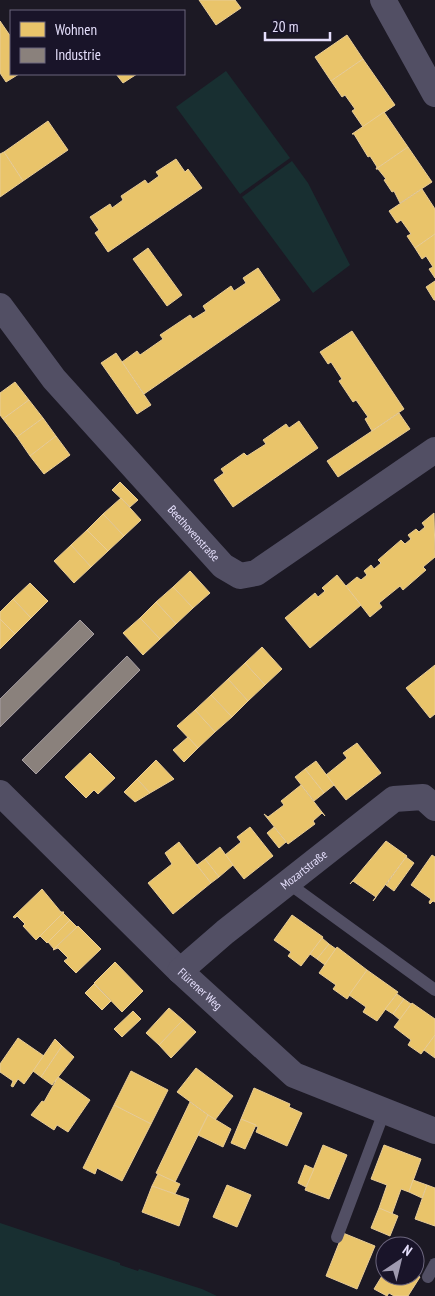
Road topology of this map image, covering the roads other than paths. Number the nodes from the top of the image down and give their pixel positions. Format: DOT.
graph roads {
  1 [pos="382,0"];
  2 [pos="435,94"];
  3 [pos="0,306"];
  4 [pos="435,450"];
  5 [pos="0,793"];
  6 [pos="435,808"];
  7 [pos="288,883"];
  8 [pos="180,971"];
  9 [pos="435,990"];
  10 [pos="384,1112"];
  11 [pos="435,1131"];
  12 [pos="337,1237"];
  13 [pos="435,1264"];
  14 [pos="428,1277"];
  1 -- 2 [label="street"];
  3 -- 4 [label="street, Beethovenstraße"];
  5 -- 8 [label="street, Flürener Weg"];
  6 -- 7 [label="street, Mozartstraße"];
  7 -- 8 [label="street, Mozartstraße"];
  7 -- 9 [label="lane"];
  8 -- 10 [label="street, Flürener Weg"];
  10 -- 11 [label="street, Flürener Weg"];
  10 -- 12 [label="lane"];
  13 -- 14 [label="lane"];
}
